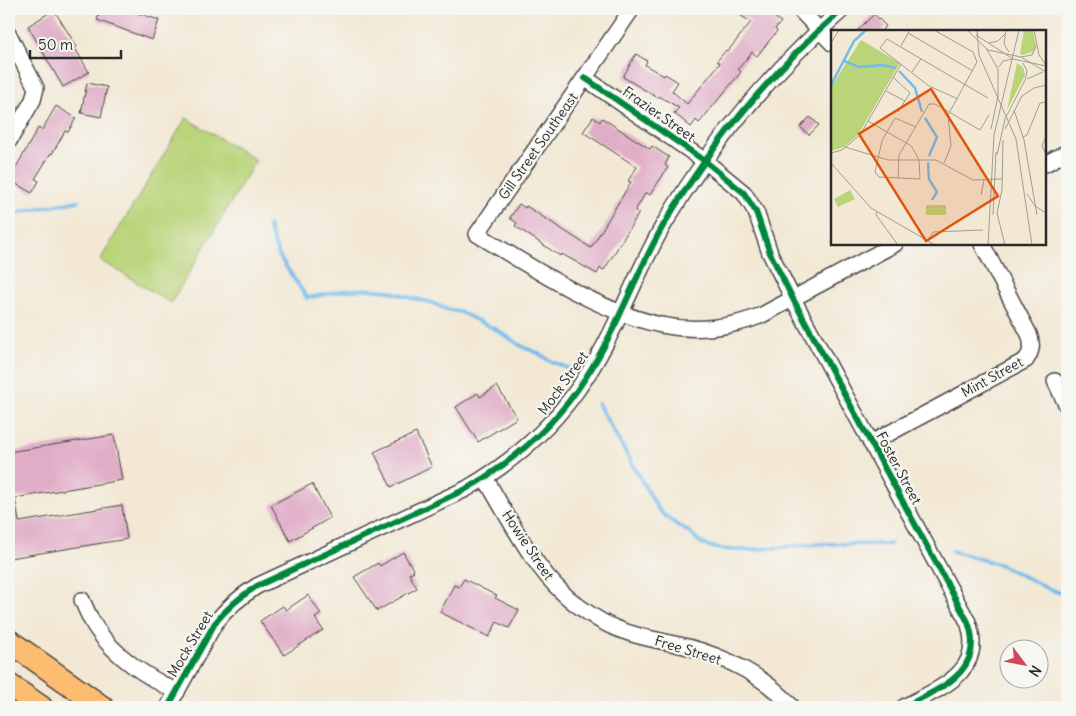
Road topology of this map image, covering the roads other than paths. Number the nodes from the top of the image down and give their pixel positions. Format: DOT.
graph roads {
  1 [pos="632,9"];
  2 [pos="799,9"];
  3 [pos="843,9"];
  4 [pos="818,30"];
  5 [pos="9,35"];
  6 [pos="831,42"];
  7 [pos="585,78"];
  8 [pos="9,141"];
  9 [pos="1067,152"];
  10 [pos="705,161"];
  11 [pos="1046,163"];
  12 [pos="893,245"];
  13 [pos="983,245"];
  14 [pos="793,299"];
  15 [pos="620,312"];
  16 [pos="1055,381"];
  17 [pos="1067,406"];
  18 [pos="871,443"];
  19 [pos="485,478"];
  20 [pos="82,600"];
  21 [pos="577,605"];
  22 [pos="9,641"];
  23 [pos="9,685"];
  24 [pos="176,692"];
  25 [pos="41,707"];
  26 [pos="102,707"];
  27 [pos="168,707"];
  28 [pos="792,707"];
  29 [pos="904,707"];
  1 -- 7 [label="street, Gill Street Southeast"];
  2 -- 4 [label="street"];
  3 -- 4 [label="street, Mock Street"];
  4 -- 6 [label="street"];
  4 -- 10 [label="street, Mock Street"];
  5 -- 8 [label="street"];
  7 -- 10 [label="street, Frazier Street"];
  7 -- 15 [label="street, Gill Street Southeast"];
  9 -- 11 [label="street"];
  10 -- 14 [label="street, Frazier Street"];
  10 -- 15 [label="street, Mock Street"];
  12 -- 14 [label="street"];
  13 -- 18 [label="street, Mint Street"];
  14 -- 15 [label="street"];
  14 -- 18 [label="street, Foster Street"];
  15 -- 19 [label="street, Mock Street"];
  16 -- 17 [label="street"];
  18 -- 29 [label="street, Foster Street"];
  19 -- 21 [label="street, Howie Street"];
  19 -- 24 [label="street, Mock Street"];
  20 -- 24 [label="street"];
  21 -- 28 [label="street, Free Street"];
  22 -- 26 [label="highway"];
  23 -- 25 [label="highway"];
  24 -- 27 [label="street, Mock Street"];
}
